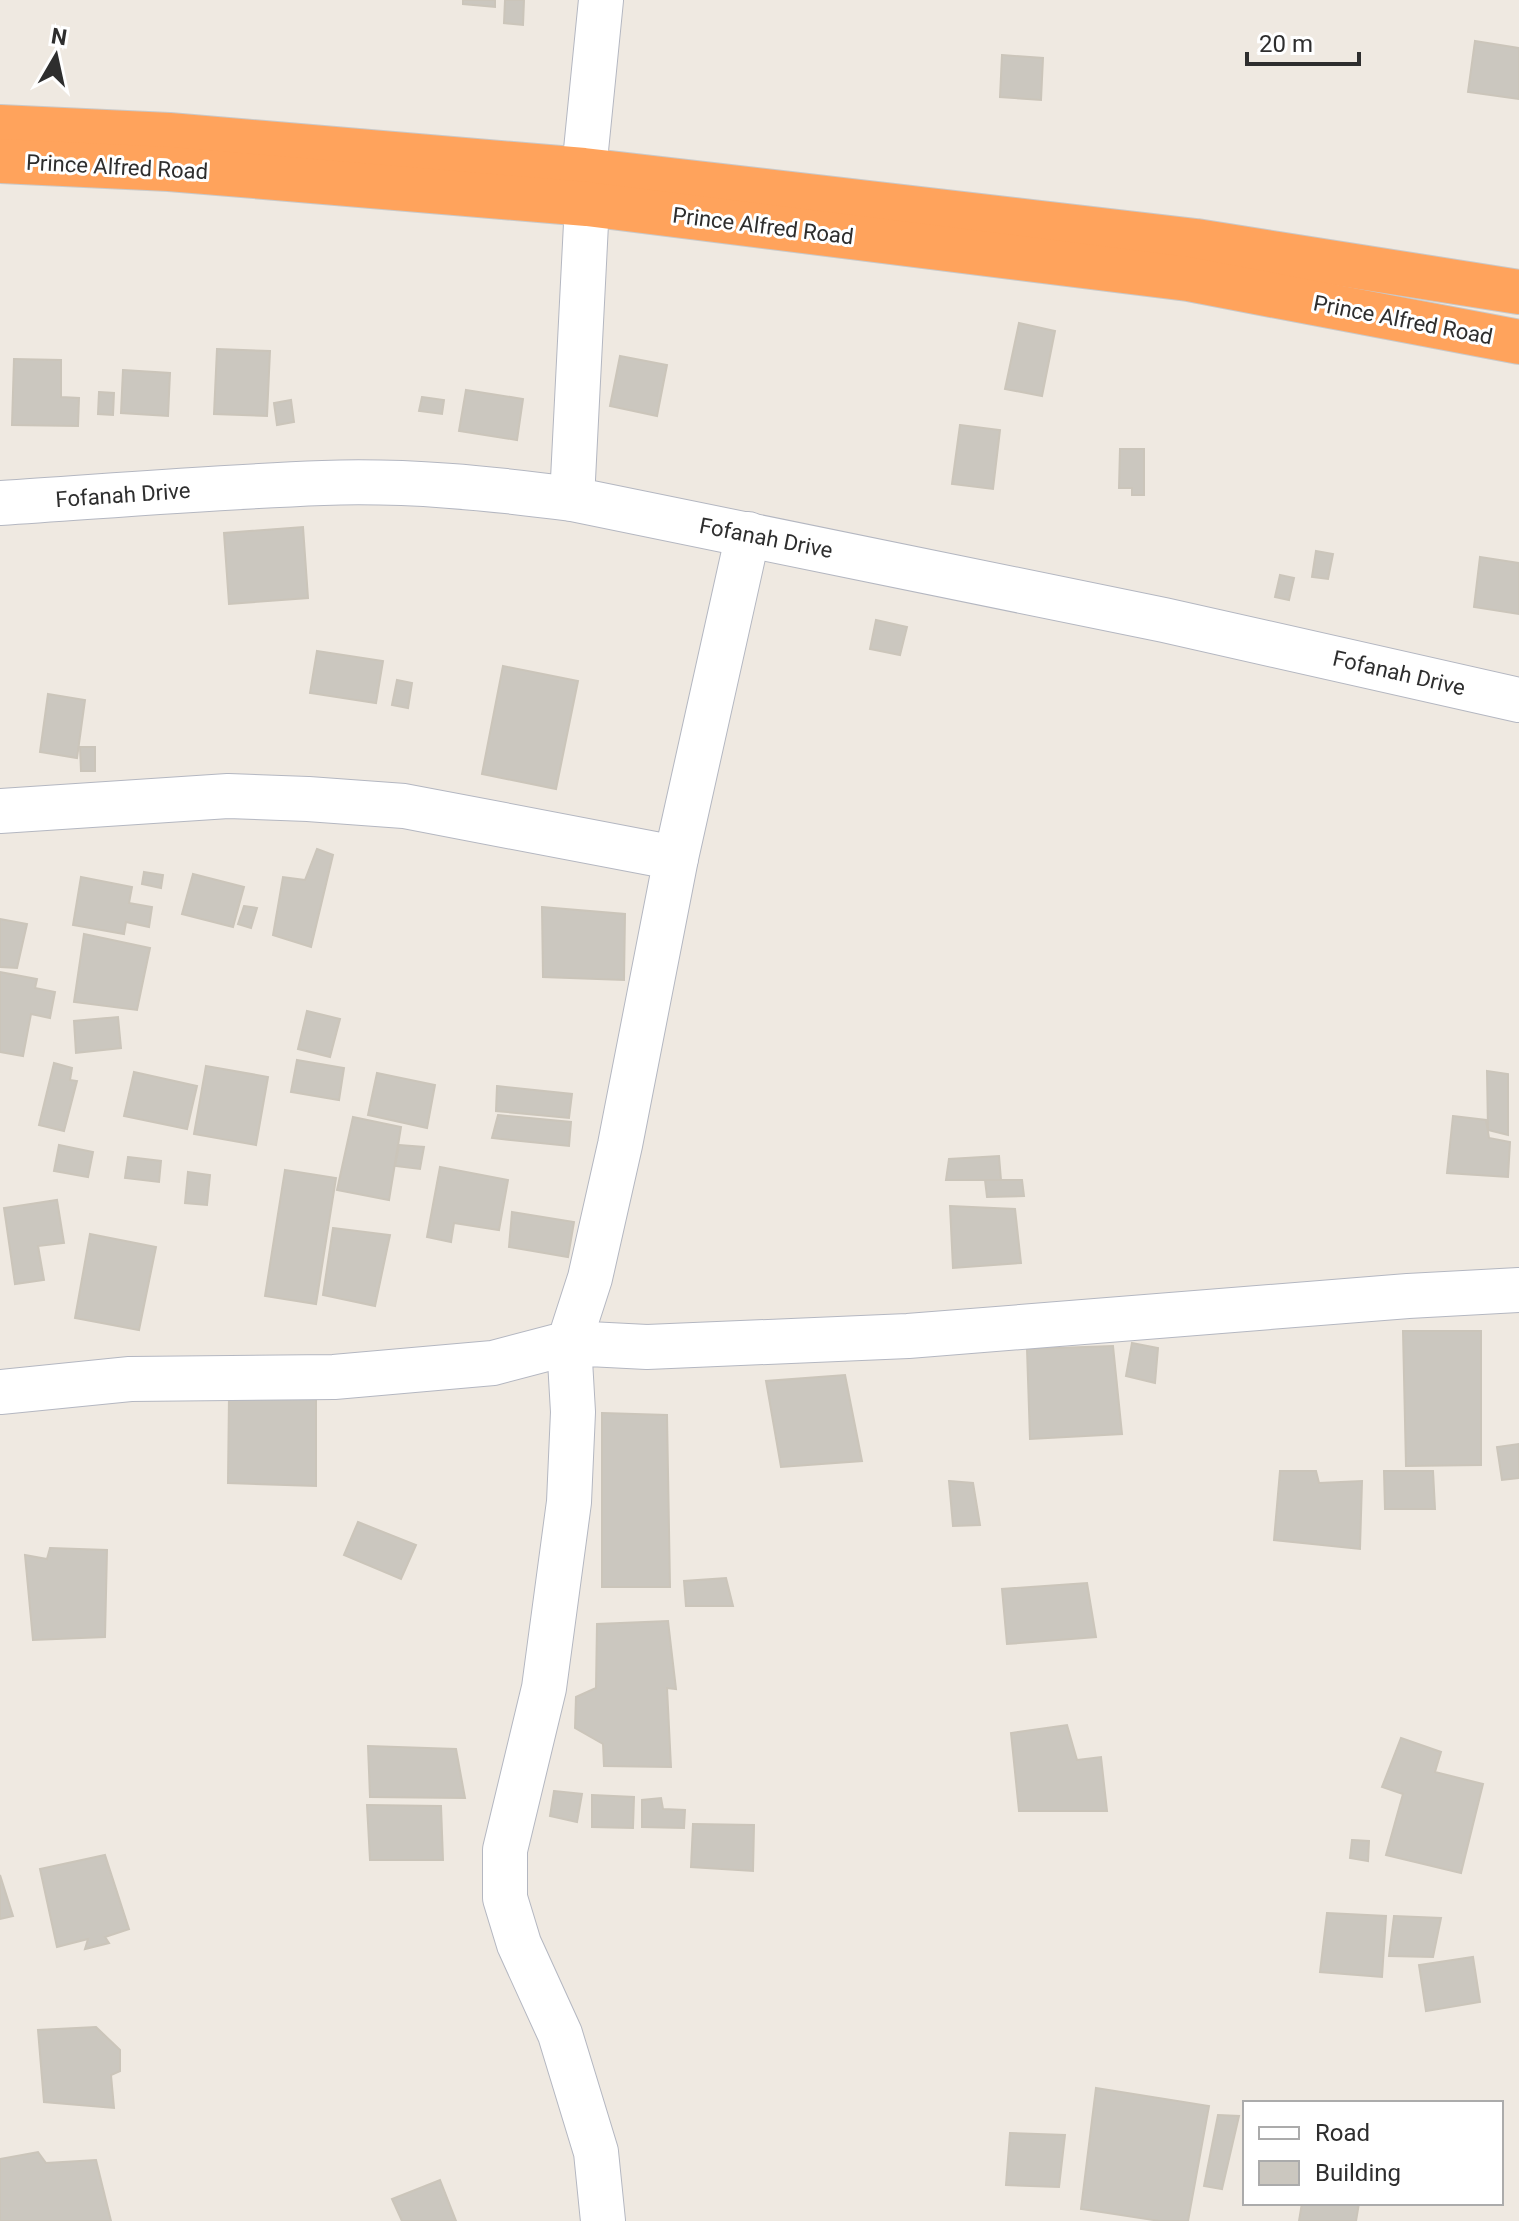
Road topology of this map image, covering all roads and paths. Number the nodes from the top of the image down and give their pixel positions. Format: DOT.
graph roads {
  1 [pos="601,0"];
  2 [pos="0,127"];
  3 [pos="0,161"];
  4 [pos="586,187"];
  5 [pos="1519,292"];
  6 [pos="1519,342"];
  7 [pos="572,499"];
  8 [pos="0,503"];
  9 [pos="748,534"];
  10 [pos="1519,700"];
  11 [pos="0,811"];
  12 [pos="676,858"];
  13 [pos="1519,1290"];
  14 [pos="569,1343"];
  15 [pos="0,1392"];
  16 [pos="603,2221"];
  1 -- 4 [label="street"];
  2 -- 4 [label="highway, Prince Alfred Road"];
  3 -- 4 [label="highway, Prince Alfred Road"];
  4 -- 5 [label="highway, Prince Alfred Road"];
  4 -- 6 [label="highway, Prince Alfred Road"];
  4 -- 7 [label="street"];
  7 -- 8 [label="street, Fofanah Drive"];
  7 -- 9 [label="street, Fofanah Drive"];
  9 -- 10 [label="street, Fofanah Drive"];
  9 -- 12 [label="street"];
  11 -- 12 [label="street"];
  12 -- 14 [label="street"];
  13 -- 14 [label="street"];
  14 -- 15 [label="street"];
  14 -- 16 [label="street"];
}
